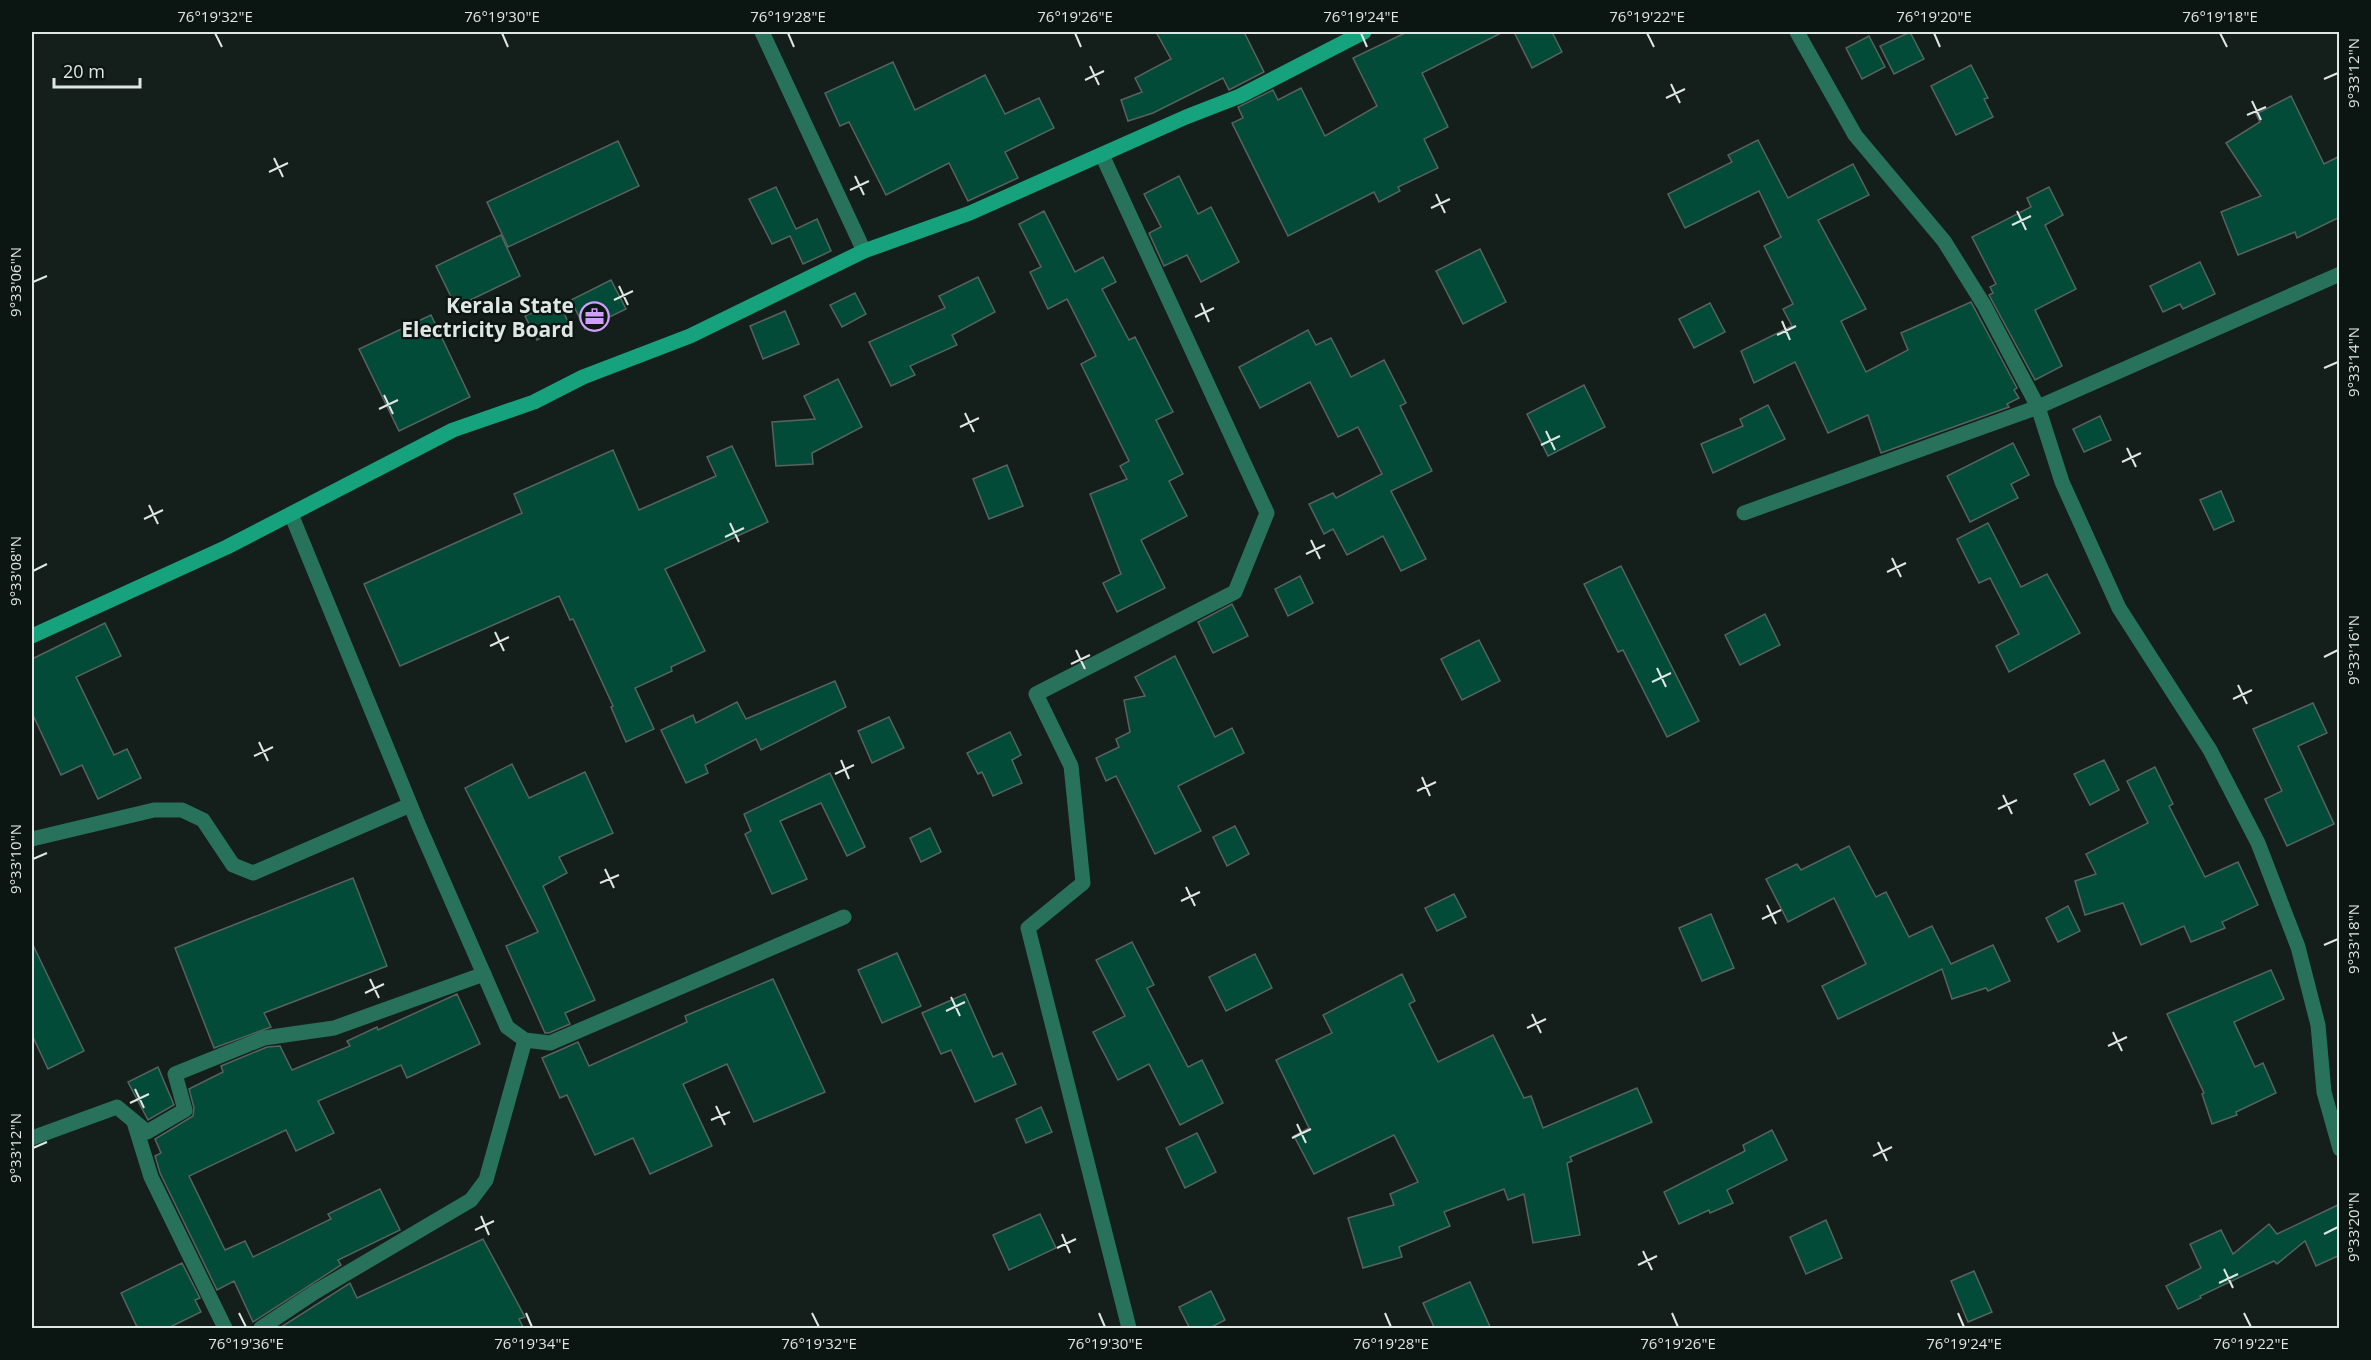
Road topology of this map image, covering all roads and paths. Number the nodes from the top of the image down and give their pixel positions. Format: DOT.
graph roads {
  1 [pos="762,32"];
  2 [pos="1364,32"];
  3 [pos="1797,32"];
  4 [pos="1102,155"];
  5 [pos="864,251"];
  6 [pos="2340,274"];
  7 [pos="2038,406"];
  8 [pos="1744,513"];
  9 [pos="291,514"];
  10 [pos="32,636"];
  11 [pos="410,804"];
  12 [pos="32,839"];
  13 [pos="844,917"];
  14 [pos="484,974"];
  15 [pos="525,1040"];
  16 [pos="134,1122"];
  17 [pos="32,1138"];
  18 [pos="2340,1149"];
  19 [pos="225,1329"];
  20 [pos="261,1329"];
  21 [pos="1129,1329"];
  1 -- 5 [label="street"];
  2 -- 4 [label="street"];
  3 -- 7 [label="street"];
  4 -- 5 [label="street"];
  4 -- 21 [label="street"];
  5 -- 9 [label="street"];
  6 -- 7 [label="street"];
  7 -- 8 [label="street"];
  7 -- 18 [label="street"];
  9 -- 10 [label="street"];
  9 -- 11 [label="street"];
  11 -- 12 [label="street"];
  11 -- 14 [label="street"];
  13 -- 15 [label="street"];
  14 -- 15 [label="street"];
  14 -- 16 [label="street"];
  15 -- 20 [label="street"];
  16 -- 17 [label="street"];
  16 -- 19 [label="street"];
}
